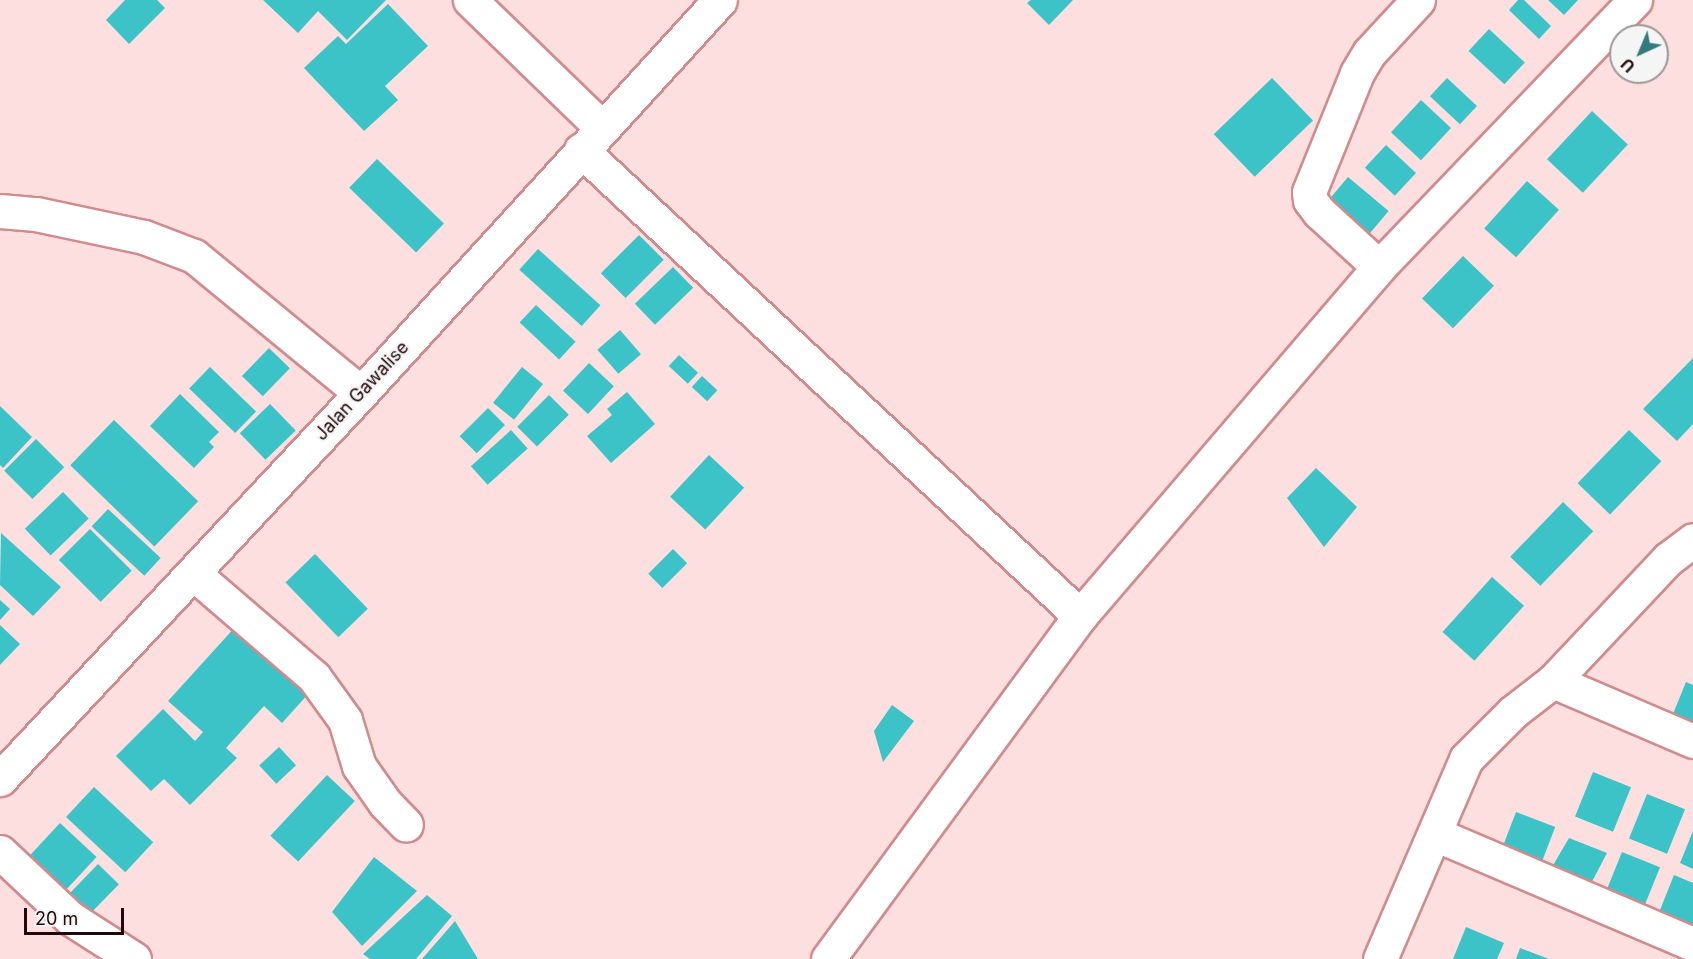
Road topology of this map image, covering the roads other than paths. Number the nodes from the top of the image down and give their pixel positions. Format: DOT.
graph roads {
  1 [pos="471,0"];
  2 [pos="720,0"];
  3 [pos="1419,0"];
  4 [pos="1635,0"];
  5 [pos="591,139"];
  6 [pos="0,211"];
  7 [pos="1379,267"];
  8 [pos="361,393"];
  9 [pos="1693,540"];
  10 [pos="193,573"];
  11 [pos="1080,616"];
  12 [pos="1553,681"];
  13 [pos="1693,741"];
  14 [pos="6,762"];
  15 [pos="406,825"];
  16 [pos="1436,834"];
  17 [pos="0,852"];
  18 [pos="1693,944"];
  19 [pos="844,953"];
  20 [pos="134,959"];
  21 [pos="1380,959"];
  1 -- 5 [label="street"];
  2 -- 5 [label="street, Jalan Gawalise"];
  3 -- 7 [label="street"];
  4 -- 7 [label="street"];
  5 -- 8 [label="street, Jalan Gawalise"];
  5 -- 11 [label="street"];
  6 -- 8 [label="street"];
  7 -- 11 [label="street"];
  8 -- 10 [label="street, Jalan Gawalise"];
  9 -- 12 [label="street"];
  10 -- 14 [label="street, Jalan Gawalise"];
  10 -- 15 [label="street"];
  11 -- 19 [label="street"];
  12 -- 13 [label="street"];
  12 -- 16 [label="street"];
  16 -- 18 [label="street"];
  16 -- 21 [label="street"];
  17 -- 20 [label="street"];
}
